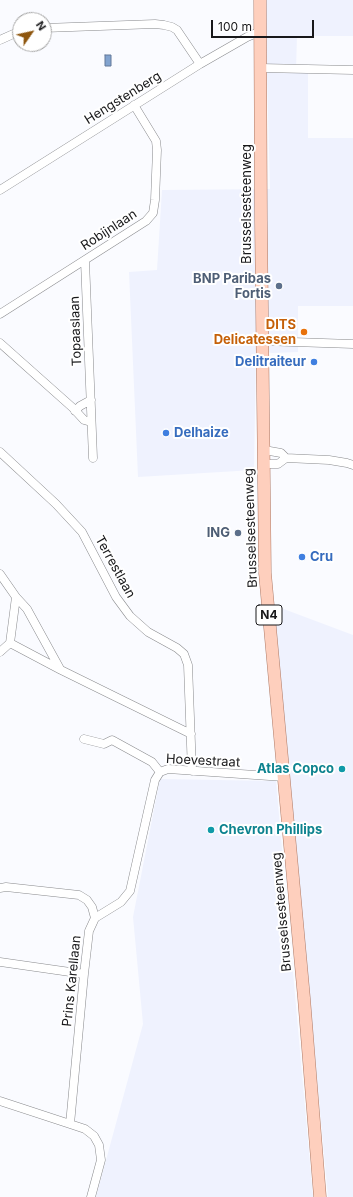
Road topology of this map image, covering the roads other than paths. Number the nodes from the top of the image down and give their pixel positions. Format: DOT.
graph roads {
  1 [pos="260,0"];
  2 [pos="52,28"];
  3 [pos="261,31"];
  4 [pos="12,35"];
  5 [pos="0,40"];
  6 [pos="200,64"];
  7 [pos="261,68"];
  8 [pos="353,70"];
  9 [pos="134,105"];
  10 [pos="0,190"];
  11 [pos="85,261"];
  12 [pos="0,314"];
  13 [pos="263,341"];
  14 [pos="0,343"];
  15 [pos="353,344"];
  16 [pos="91,400"];
  17 [pos="75,411"];
  18 [pos="91,422"];
  19 [pos="264,450"];
  20 [pos="0,452"];
  21 [pos="93,458"];
  22 [pos="286,458"];
  23 [pos="263,464"];
  24 [pos="353,465"];
  25 [pos="0,574"];
  26 [pos="16,597"];
  27 [pos="10,643"];
  28 [pos="0,652"];
  29 [pos="60,670"];
  30 [pos="191,734"];
  31 [pos="84,739"];
  32 [pos="192,771"];
  33 [pos="160,772"];
  34 [pos="284,777"];
  35 [pos="0,888"];
  36 [pos="95,918"];
  37 [pos="0,962"];
  38 [pos="84,974"];
  39 [pos="0,1101"];
  40 [pos="70,1124"];
  41 [pos="91,1197"];
  42 [pos="320,1197"];
  1 -- 3 [label="main road, Brusselsesteenweg / N4"];
  2 -- 6 [label="street"];
  3 -- 6 [label="street, Hengstenberg"];
  3 -- 7 [label="main road, Brusselsesteenweg / N4"];
  4 -- 5 [label="street"];
  6 -- 9 [label="street, Hengstenberg"];
  7 -- 8 [label="street"];
  7 -- 13 [label="main road, Brusselsesteenweg / N4"];
  9 -- 10 [label="street, Hengstenberg"];
  9 -- 11 [label="street, Robijnlaan"];
  11 -- 12 [label="street, Robijnlaan"];
  11 -- 16 [label="street, Topaaslaan"];
  13 -- 15 [label="street"];
  13 -- 19 [label="main road, Brusselsesteenweg / N4"];
  14 -- 17 [label="street"];
  16 -- 17 [label="street"];
  16 -- 18 [label="street, Topaaslaan"];
  17 -- 18 [label="street"];
  18 -- 21 [label="street, Topaaslaan"];
  19 -- 22 [label="street"];
  19 -- 23 [label="main road, Brusselsesteenweg / N4"];
  20 -- 30 [label="street, Terrestlaan"];
  22 -- 23 [label="street"];
  22 -- 24 [label="street"];
  23 -- 34 [label="main road, Brusselsesteenweg / N4"];
  25 -- 26 [label="street"];
  26 -- 27 [label="street"];
  26 -- 29 [label="street"];
  27 -- 28 [label="street"];
  27 -- 29 [label="street"];
  29 -- 30 [label="street"];
  30 -- 32 [label="street, Terrestlaan"];
  31 -- 33 [label="street, Hoevestraat"];
  32 -- 33 [label="street, Hoevestraat"];
  32 -- 34 [label="street, Hoevestraat"];
  33 -- 36 [label="street"];
  34 -- 42 [label="main road, Brusselsesteenweg / N4"];
  35 -- 36 [label="street"];
  36 -- 38 [label="street, Prins Karellaan"];
  37 -- 38 [label="street"];
  38 -- 40 [label="street, Prins Karellaan"];
  39 -- 40 [label="street"];
  40 -- 41 [label="street"];
}
